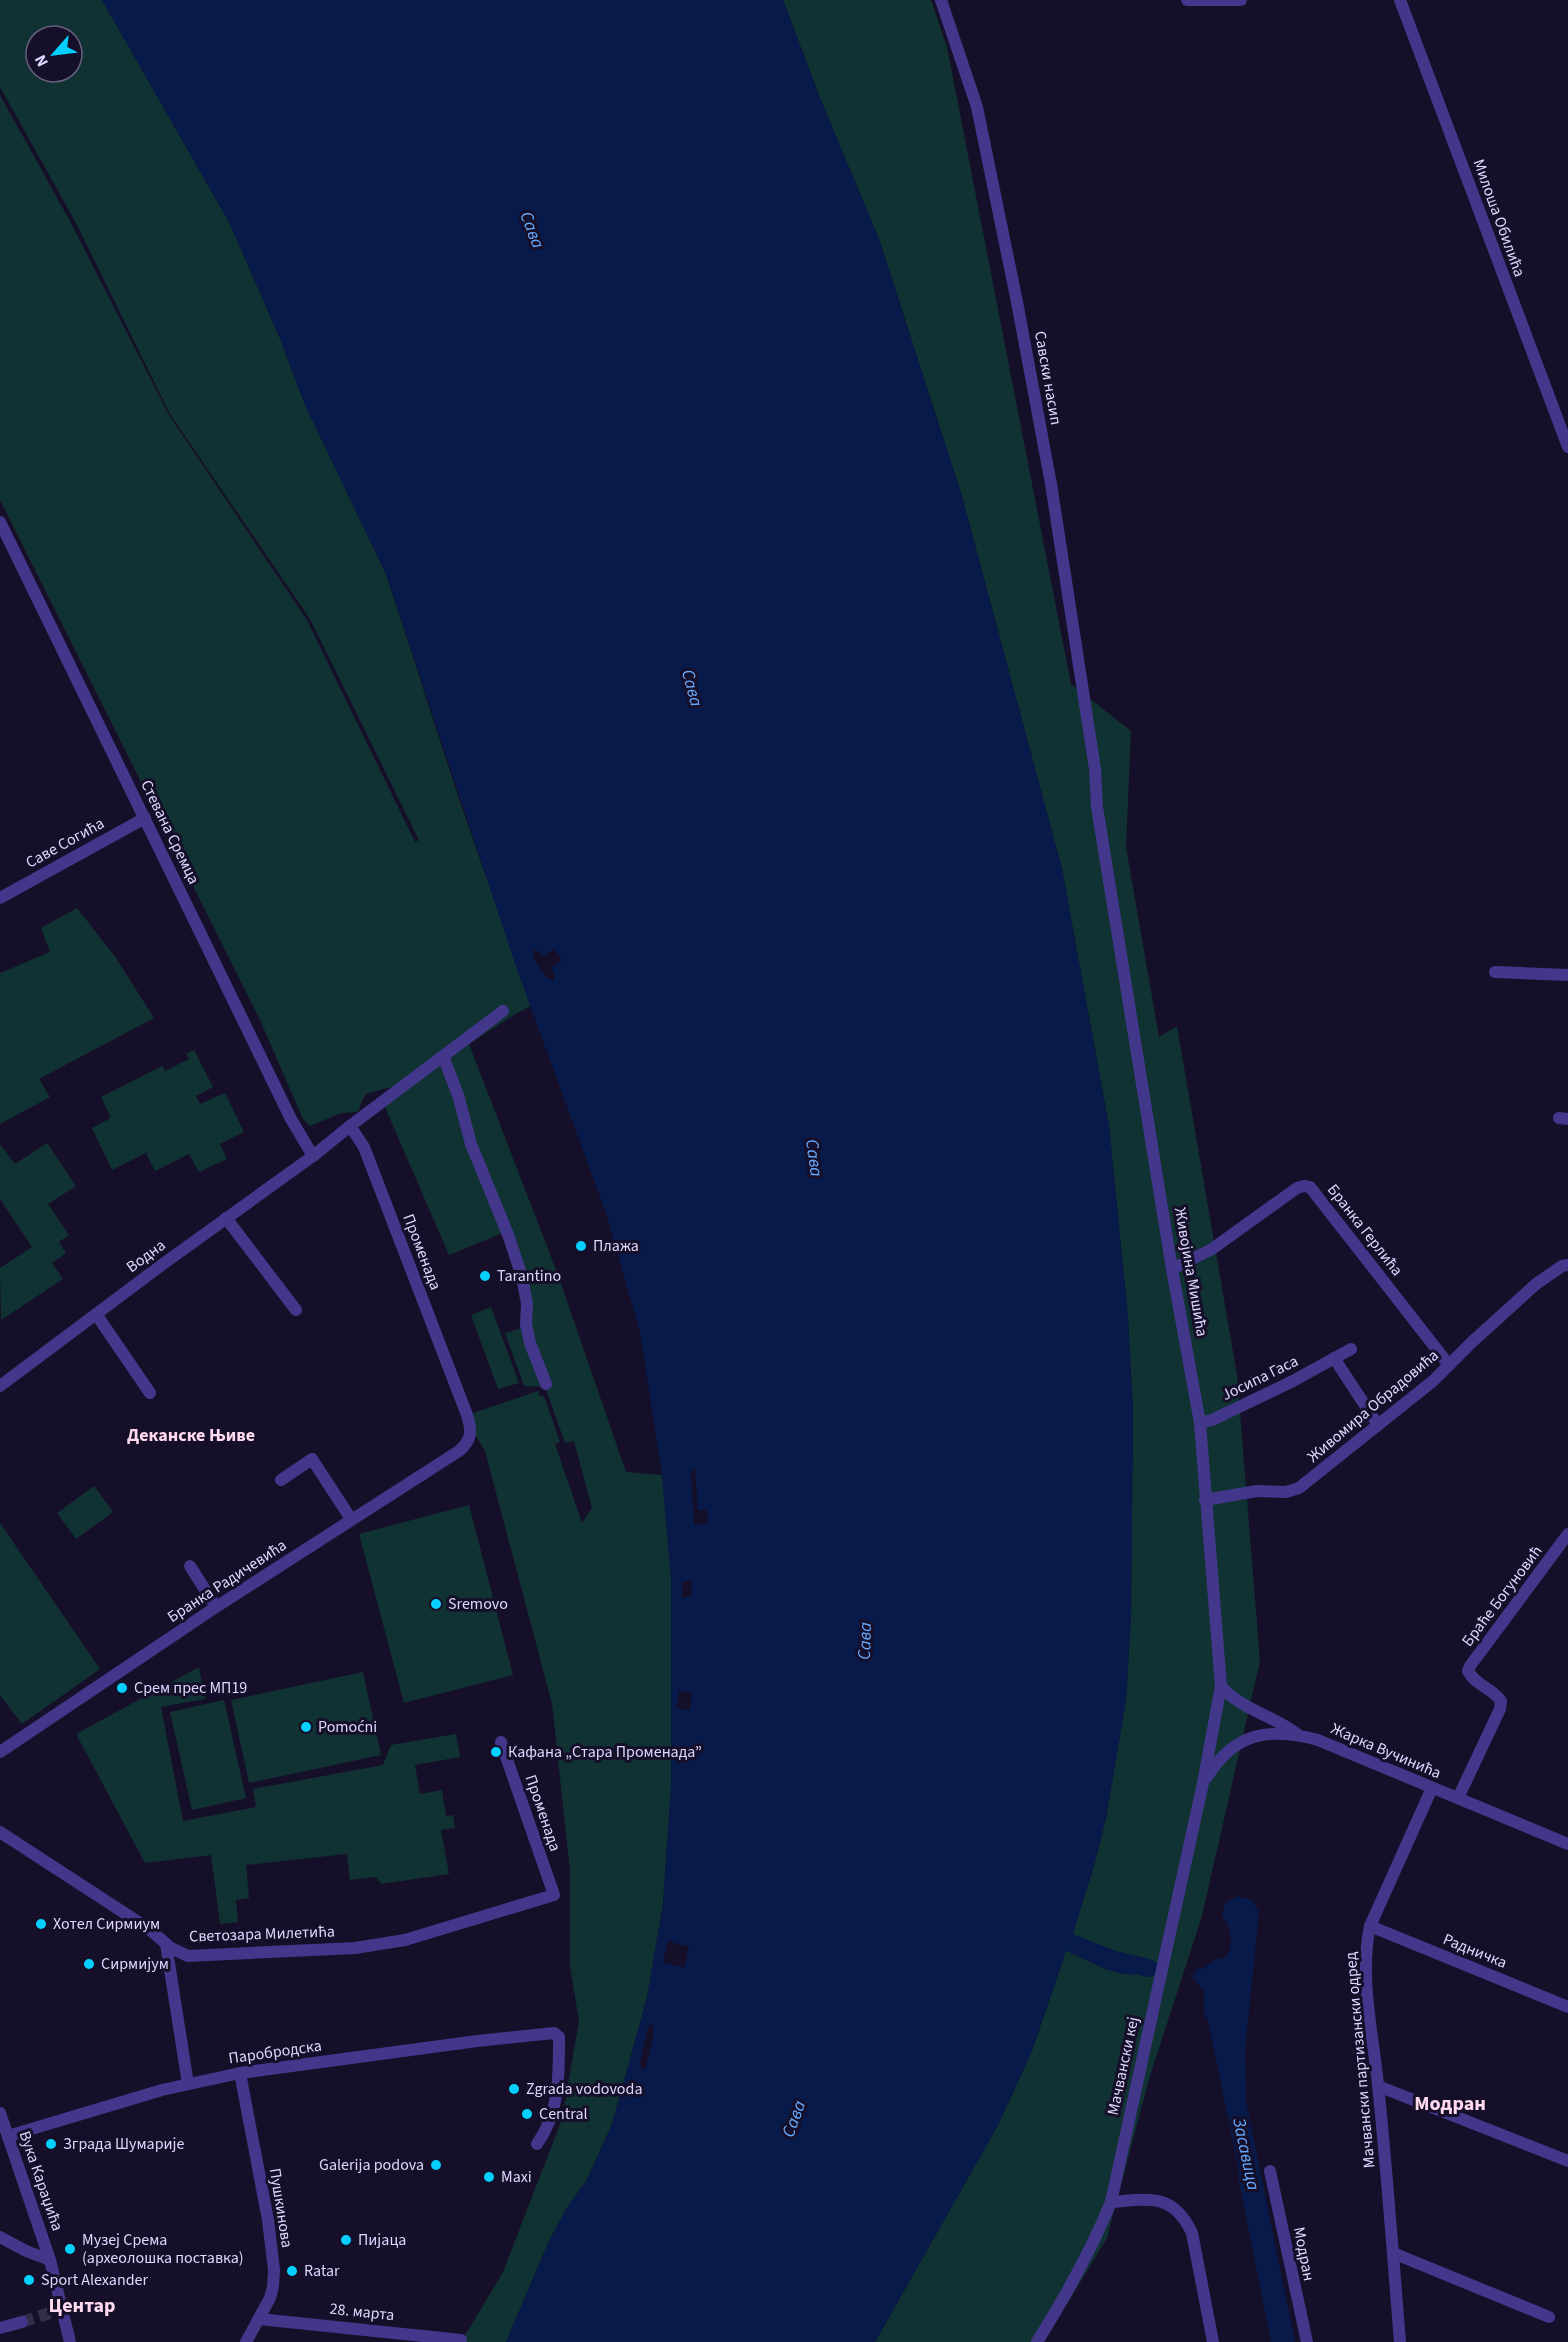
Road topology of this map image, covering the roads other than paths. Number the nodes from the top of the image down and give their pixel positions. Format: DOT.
graph roads {
  1 [pos="941,0"];
  2 [pos="1187,0"];
  3 [pos="1241,0"];
  4 [pos="1400,0"];
  5 [pos="1568,447"];
  6 [pos="1,524"];
  7 [pos="1095,769"];
  8 [pos="145,818"];
  9 [pos="0,898"];
  10 [pos="1495,972"];
  11 [pos="1568,975"];
  12 [pos="502,1011"];
  13 [pos="443,1056"];
  14 [pos="350,1126"];
  15 [pos="313,1156"];
  16 [pos="226,1218"];
  17 [pos="1568,1265"];
  18 [pos="1172,1269"];
  19 [pos="296,1310"];
  20 [pos="96,1314"];
  21 [pos="1351,1349"];
  22 [pos="1334,1358"];
  23 [pos="1449,1365"];
  24 [pos="546,1384"];
  25 [pos="0,1386"];
  26 [pos="150,1394"];
  27 [pos="1200,1423"];
  28 [pos="1378,1425"];
  29 [pos="470,1437"];
  30 [pos="281,1480"];
  31 [pos="1205,1500"];
  32 [pos="351,1519"];
  33 [pos="1568,1534"];
  34 [pos="190,1566"];
  35 [pos="216,1607"];
  36 [pos="1221,1686"];
  37 [pos="1298,1735"];
  38 [pos="501,1742"];
  39 [pos="0,1752"];
  40 [pos="1203,1783"];
  41 [pos="1432,1788"];
  42 [pos="1458,1798"];
  43 [pos="0,1832"];
  44 [pos="1568,1844"];
  45 [pos="554,1895"];
  46 [pos="1370,1926"];
  47 [pos="166,1944"];
  48 [pos="1568,2007"];
  49 [pos="240,2073"];
  50 [pos="188,2084"];
  51 [pos="1378,2086"];
  52 [pos="0,2113"];
  53 [pos="8,2136"];
  54 [pos="537,2144"];
  55 [pos="1568,2161"];
  56 [pos="1270,2171"];
  57 [pos="1112,2202"];
  58 [pos="0,2237"];
  59 [pos="1393,2253"];
  60 [pos="50,2260"];
  61 [pos="1549,2317"];
  62 [pos="259,2319"];
  63 [pos="22,2322"];
  64 [pos="0,2328"];
  65 [pos="461,2340"];
  66 [pos="70,2342"];
  67 [pos="246,2342"];
  68 [pos="1037,2342"];
  69 [pos="1213,2342"];
  70 [pos="1307,2342"];
  71 [pos="1400,2342"];
  1 -- 7 [label="street, Савски насип"];
  2 -- 3 [label="street"];
  4 -- 5 [label="street, Милоша Обилића"];
  6 -- 8 [label="street, Стевана Сремца"];
  7 -- 18 [label="street, Живојина Мишића"];
  8 -- 9 [label="street, Саве Согића"];
  8 -- 15 [label="street, Стевана Сремца"];
  10 -- 11 [label="street"];
  12 -- 13 [label="street"];
  13 -- 14 [label="street"];
  13 -- 24 [label="street"];
  14 -- 15 [label="street"];
  14 -- 29 [label="street, Променада"];
  15 -- 16 [label="street, Водна"];
  16 -- 19 [label="street"];
  16 -- 20 [label="street, Водна"];
  17 -- 23 [label="street, Живомира Обрадовића"];
  18 -- 23 [label="street, Бранка Герлића"];
  18 -- 27 [label="street, Живојина Мишића"];
  20 -- 25 [label="street, Водна"];
  20 -- 26 [label="street"];
  21 -- 22 [label="street, Јосипа Гаса"];
  22 -- 27 [label="street, Јосипа Гаса"];
  22 -- 28 [label="street"];
  23 -- 28 [label="street, Живомира Обрадовића"];
  27 -- 31 [label="street, Живојина Мишића"];
  28 -- 31 [label="street, Живомира Обрадовића"];
  29 -- 32 [label="street, Бранка Радичевића"];
  30 -- 32 [label="street"];
  31 -- 36 [label="street, Живојина Мишића"];
  32 -- 35 [label="street, Бранка Радичевића"];
  33 -- 42 [label="street, Браће Богуновић"];
  34 -- 35 [label="street"];
  35 -- 39 [label="street, Бранка Радичевића"];
  36 -- 37 [label="street"];
  36 -- 40 [label="street, Живојина Мишића"];
  37 -- 40 [label="street, Жарка Вучинића"];
  37 -- 41 [label="street, Жарка Вучинића"];
  38 -- 45 [label="street, Променада"];
  40 -- 57 [label="street, Мачвански кеј"];
  41 -- 42 [label="street, Жарка Вучинића"];
  41 -- 46 [label="street, Мачвански партизански одред"];
  42 -- 44 [label="street, Жарка Вучинића"];
  43 -- 47 [label="street, Светозара Милетића"];
  45 -- 47 [label="street, Светозара Милетића"];
  46 -- 48 [label="street, Радничка"];
  46 -- 51 [label="street, Мачвански партизански одред"];
  47 -- 50 [label="street"];
  49 -- 50 [label="street, Паробродска"];
  49 -- 54 [label="street, Паробродска"];
  49 -- 62 [label="street, Пушкинова"];
  50 -- 53 [label="street, Паробродска"];
  51 -- 55 [label="street"];
  51 -- 59 [label="street, Мачвански партизански одред"];
  52 -- 53 [label="street, Вука Караџића"];
  53 -- 60 [label="street, Вука Караџића"];
  56 -- 70 [label="street, Модран"];
  57 -- 68 [label="street, Мачвански кеј"];
  57 -- 69 [label="street"];
  58 -- 60 [label="street"];
  59 -- 61 [label="street"];
  59 -- 71 [label="street, Мачвански партизански одред"];
  60 -- 66 [label="street, Вука Караџића"];
  62 -- 65 [label="street, 28. марта"];
  62 -- 67 [label="street, Пушкинова"];
  63 -- 64 [label="street"];
}
